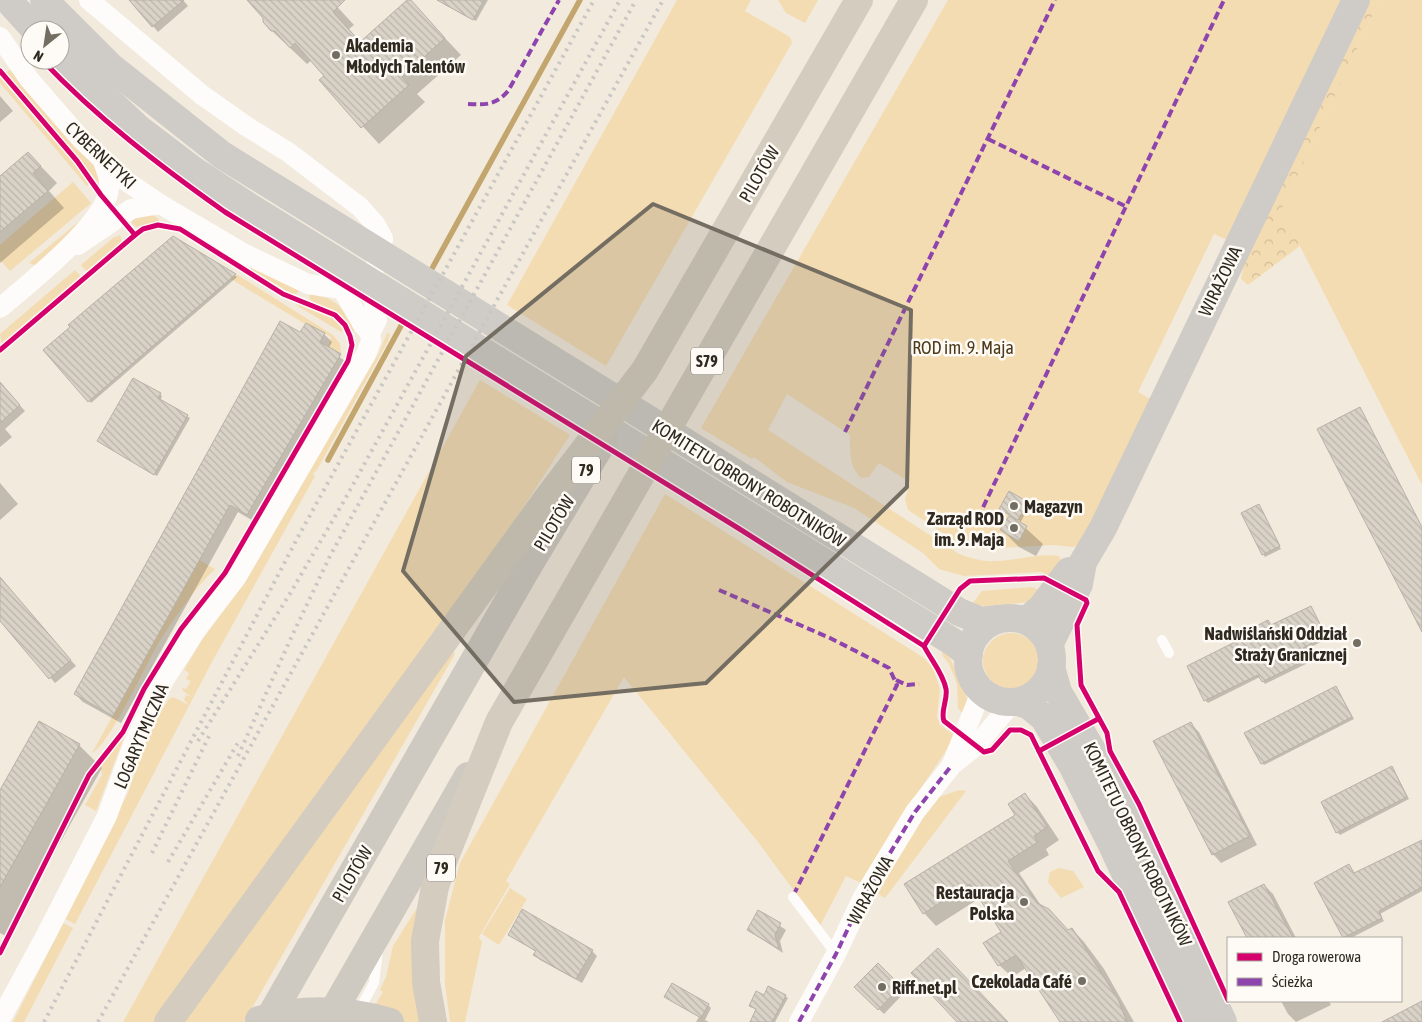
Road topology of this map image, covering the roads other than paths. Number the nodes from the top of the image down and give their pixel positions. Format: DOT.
graph roads {
  1 [pos="8,0"];
  2 [pos="44,0"];
  3 [pos="89,0"];
  4 [pos="859,0"];
  5 [pos="914,0"];
  6 [pos="1356,0"];
  7 [pos="26,20"];
  8 [pos="0,37"];
  9 [pos="70,64"];
  10 [pos="103,160"];
  11 [pos="160,204"];
  12 [pos="58,258"];
  13 [pos="365,279"];
  14 [pos="342,290"];
  15 [pos="0,308"];
  16 [pos="370,333"];
  17 [pos="645,370"];
  18 [pos="1083,562"];
  19 [pos="998,620"];
  20 [pos="1027,620"];
  21 [pos="1162,640"];
  22 [pos="1169,653"];
  23 [pos="969,655"];
  24 [pos="1050,655"];
  25 [pos="981,692"];
  26 [pos="1016,702"];
  27 [pos="499,722"];
  28 [pos="952,765"];
  29 [pos="793,897"];
  30 [pos="388,916"];
  31 [pos="836,954"];
  32 [pos="0,1020"];
  33 [pos="168,1022"];
  34 [pos="253,1022"];
  35 [pos="266,1022"];
  36 [pos="327,1022"];
  37 [pos="352,1022"];
  38 [pos="390,1022"];
  39 [pos="433,1022"];
  40 [pos="800,1022"];
  41 [pos="1194,1022"];
  42 [pos="1223,1022"];
  1 -- 7 [label="street"];
  2 -- 19 [label="street, KOMITETU OBRONY ROBOTNIKÓW"];
  3 -- 13 [label="street"];
  4 -- 17 [label="highway, PILOTÓW"];
  5 -- 27 [label="highway, S79"];
  6 -- 18 [label="street, WIRAŻOWA"];
  8 -- 10 [label="street, CYBERNETYKI"];
  9 -- 23 [label="street, KOMITETU OBRONY ROBOTNIKÓW"];
  10 -- 11 [label="street, CYBERNETYKI"];
  10 -- 12 [label="street"];
  11 -- 12 [label="street"];
  11 -- 14 [label="street, CYBERNETYKI"];
  12 -- 15 [label="street"];
  13 -- 14 [label="street"];
  13 -- 16 [label="street, LOGARYTMICZNA"];
  14 -- 16 [label="street"];
  16 -- 32 [label="street, LOGARYTMICZNA"];
  17 -- 33 [label="highway"];
  17 -- 35 [label="main road, PILOTÓW / 79"];
  18 -- 20 [label="street, WIRAŻOWA"];
  18 -- 24 [label="street, WIRAŻOWA"];
  19 -- 20 [label="street"];
  19 -- 23 [label="street"];
  20 -- 24 [label="street"];
  21 -- 22 [label="lane"];
  23 -- 25 [label="street"];
  24 -- 26 [label="street"];
  24 -- 42 [label="street, KOMITETU OBRONY ROBOTNIKÓW"];
  25 -- 26 [label="street"];
  25 -- 28 [label="street, WIRAŻOWA"];
  26 -- 28 [label="street, WIRAŻOWA"];
  26 -- 41 [label="street, KOMITETU OBRONY ROBOTNIKÓW"];
  27 -- 30 [label="main road"];
  27 -- 39 [label="highway, 79"];
  28 -- 31 [label="street, WIRAŻOWA"];
  29 -- 31 [label="lane"];
  30 -- 36 [label="main road"];
  30 -- 37 [label="lane"];
  31 -- 40 [label="street, WIRAŻOWA"];
  34 -- 38 [label="main road"];
}
